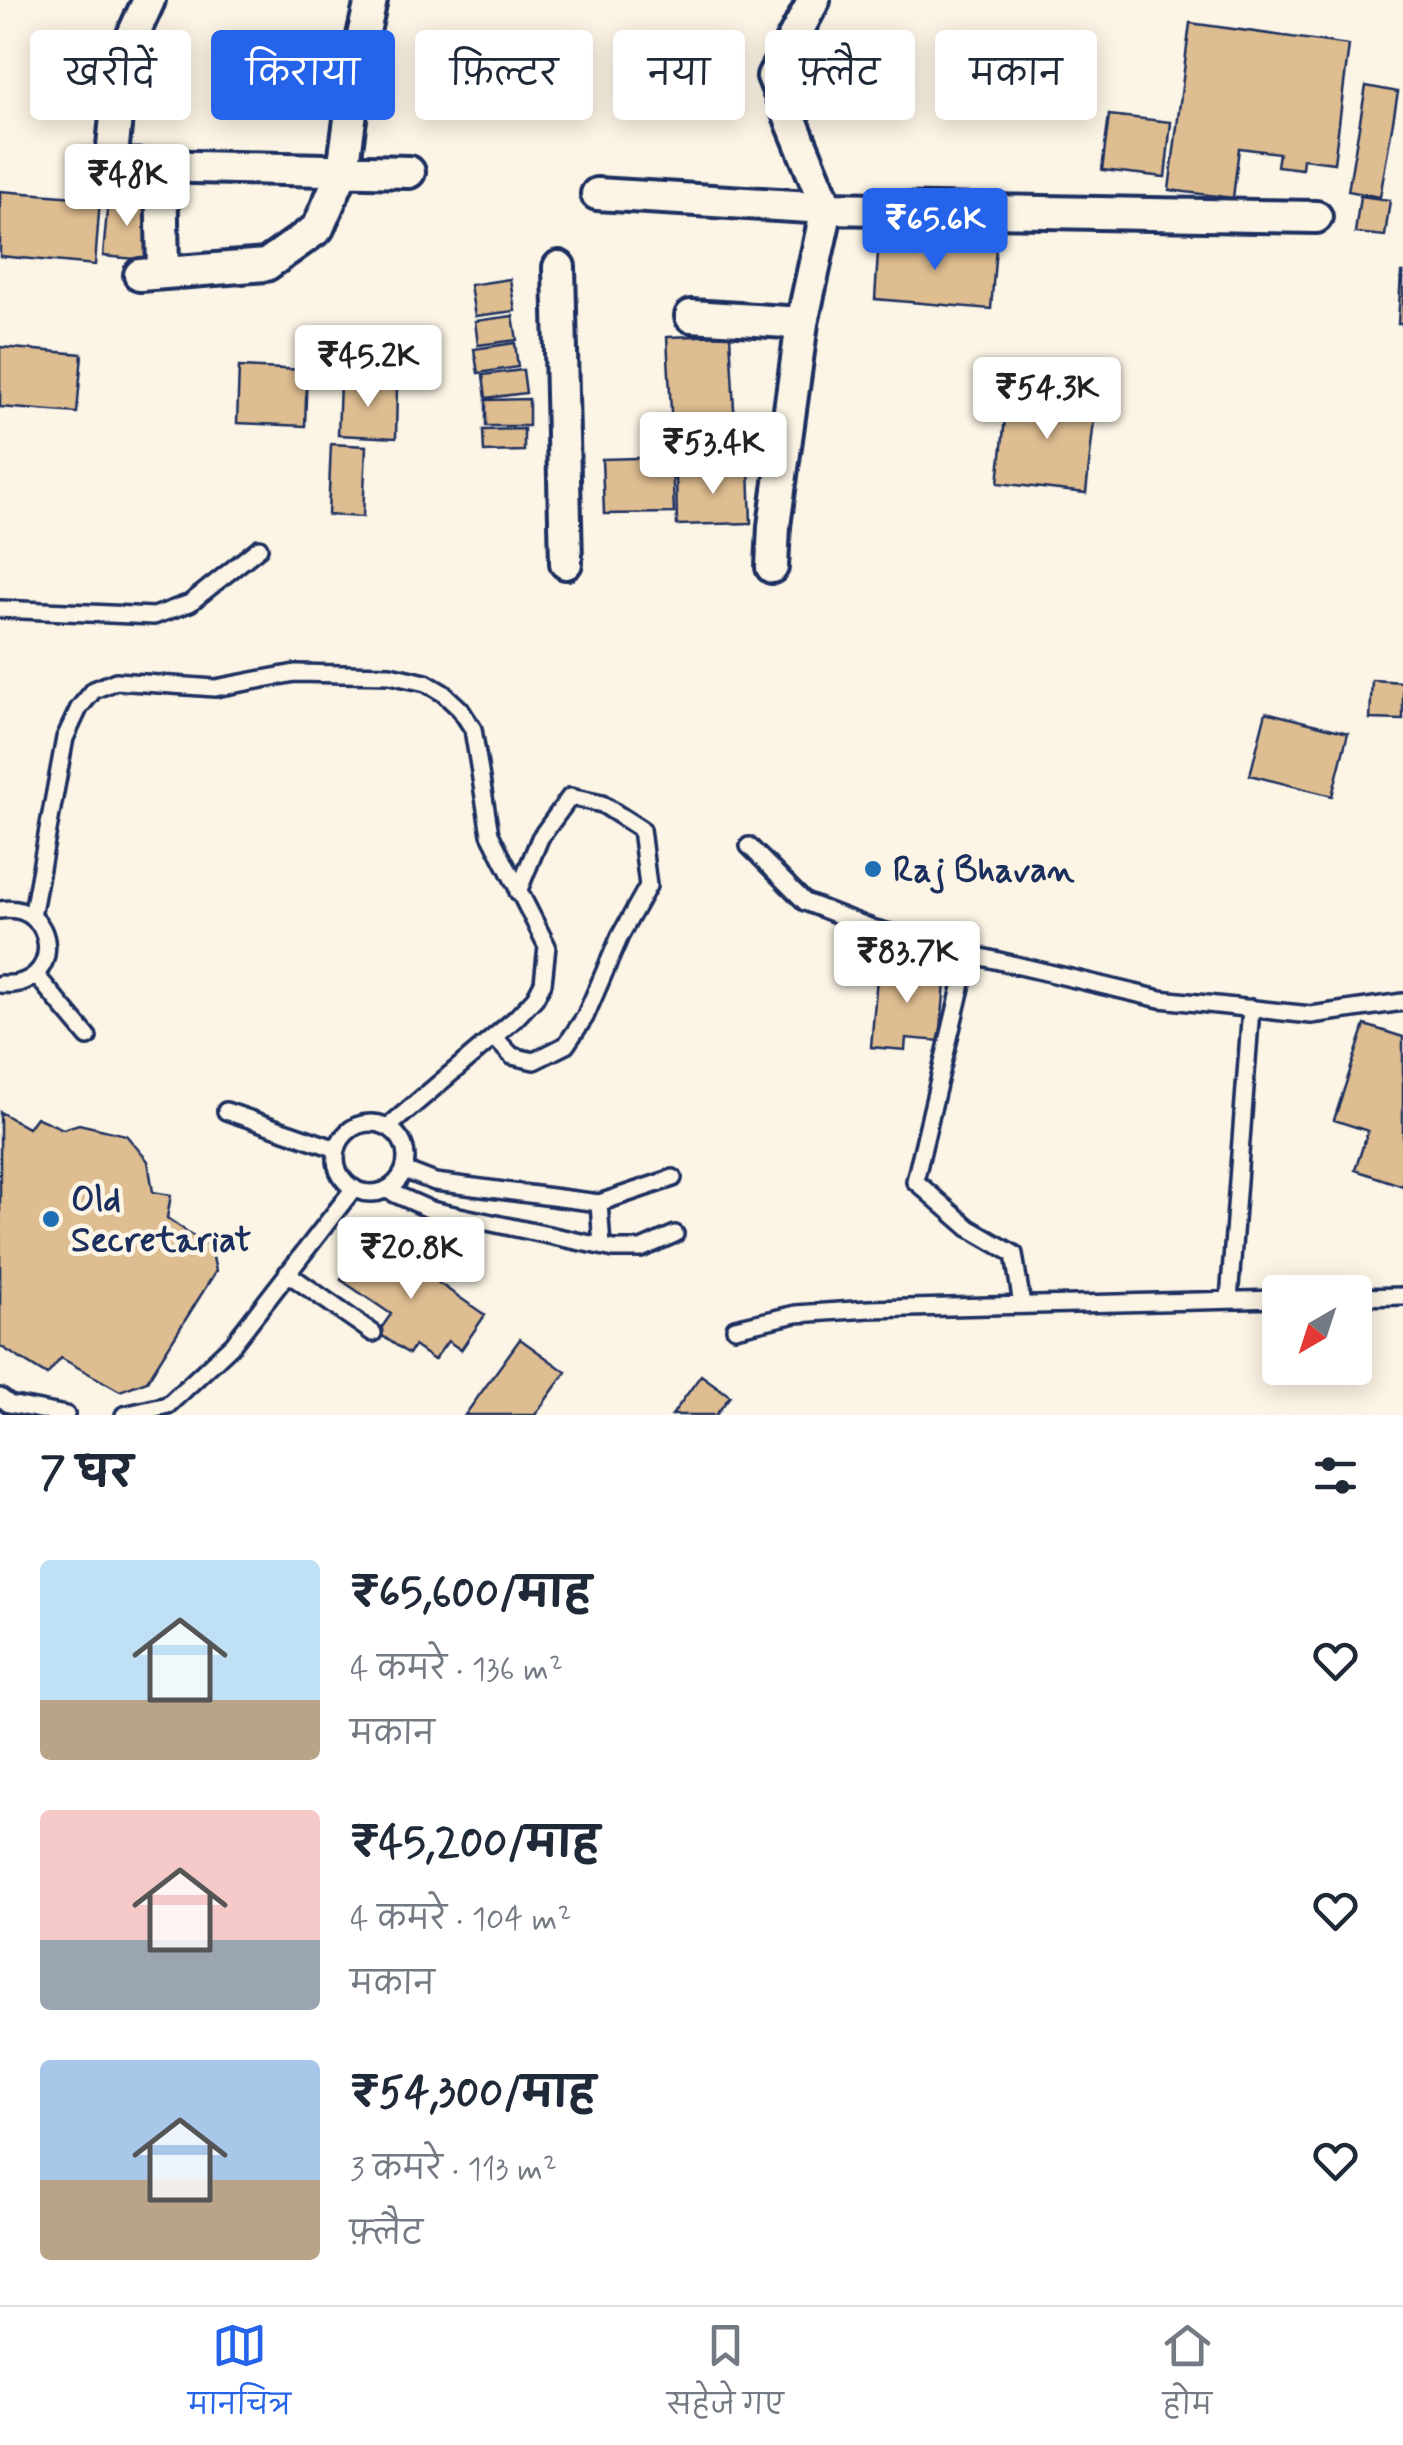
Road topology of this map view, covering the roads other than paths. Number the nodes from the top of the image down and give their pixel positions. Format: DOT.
graph roads {
  1 [pos="149,0"];
  2 [pos="371,0"];
  3 [pos="814,0"];
  4 [pos="161,166"];
  5 [pos="344,170"];
  6 [pos="409,172"];
  7 [pos="597,194"];
  8 [pos="827,208"];
  9 [pos="1316,217"];
  10 [pos="559,267"];
  11 [pos="691,316"];
  12 [pos="802,323"];
  13 [pos="259,548"];
  14 [pos="566,564"];
  15 [pos="772,568"];
  16 [pos="0,608"];
  17 [pos="748,846"];
  18 [pos="518,892"];
  19 [pos="0,910"];
  20 [pos="32,917"];
  21 [pos="969,954"];
  22 [pos="36,974"];
  23 [pos="0,984"];
  24 [pos="1403,1002"];
  25 [pos="1250,1008"];
  26 [pos="88,1037"];
  27 [pos="494,1037"];
  28 [pos="226,1112"];
  29 [pos="388,1127"];
  30 [pos="337,1149"];
  31 [pos="404,1170"];
  32 [pos="673,1178"];
  33 [pos="354,1188"];
  34 [pos="386,1190"];
  35 [pos="599,1203"];
  36 [pos="675,1234"];
  37 [pos="602,1246"];
  38 [pos="287,1273"];
  39 [pos="1403,1296"];
  40 [pos="1372,1297"];
  41 [pos="1262,1299"];
  42 [pos="1229,1300"];
  43 [pos="1022,1305"];
  44 [pos="735,1328"];
  45 [pos="372,1333"];
  46 [pos="0,1397"];
  47 [pos="66,1415"];
  48 [pos="124,1415"];
  1 -- 4 [label="street"];
  2 -- 5 [label="street"];
  3 -- 8 [label="street"];
  4 -- 5 [label="street"];
  4 -- 5 [label="street"];
  5 -- 6 [label="street"];
  7 -- 8 [label="street"];
  8 -- 9 [label="street"];
  8 -- 12 [label="street"];
  10 -- 14 [label="street"];
  11 -- 12 [label="street"];
  12 -- 15 [label="street"];
  13 -- 16 [label="lane"];
  17 -- 21 [label="lane"];
  18 -- 20 [label="lane"];
  18 -- 27 [label="lane"];
  18 -- 27 [label="lane"];
  19 -- 20 [label="lane"];
  20 -- 22 [label="lane"];
  21 -- 25 [label="lane"];
  21 -- 43 [label="lane"];
  22 -- 23 [label="lane"];
  22 -- 26 [label="lane"];
  24 -- 25 [label="lane"];
  25 -- 42 [label="lane"];
  27 -- 29 [label="lane"];
  28 -- 30 [label="lane"];
  29 -- 30 [label="lane"];
  29 -- 31 [label="lane"];
  30 -- 33 [label="lane"];
  31 -- 34 [label="lane"];
  31 -- 35 [label="lane"];
  32 -- 35 [label="lane"];
  33 -- 34 [label="lane"];
  33 -- 38 [label="lane"];
  34 -- 37 [label="lane"];
  35 -- 37 [label="lane"];
  36 -- 37 [label="lane"];
  38 -- 45 [label="lane"];
  38 -- 48 [label="lane"];
  39 -- 40 [label="lane"];
  41 -- 42 [label="lane"];
  42 -- 43 [label="lane"];
  43 -- 44 [label="lane"];
  46 -- 47 [label="lane"];
}
